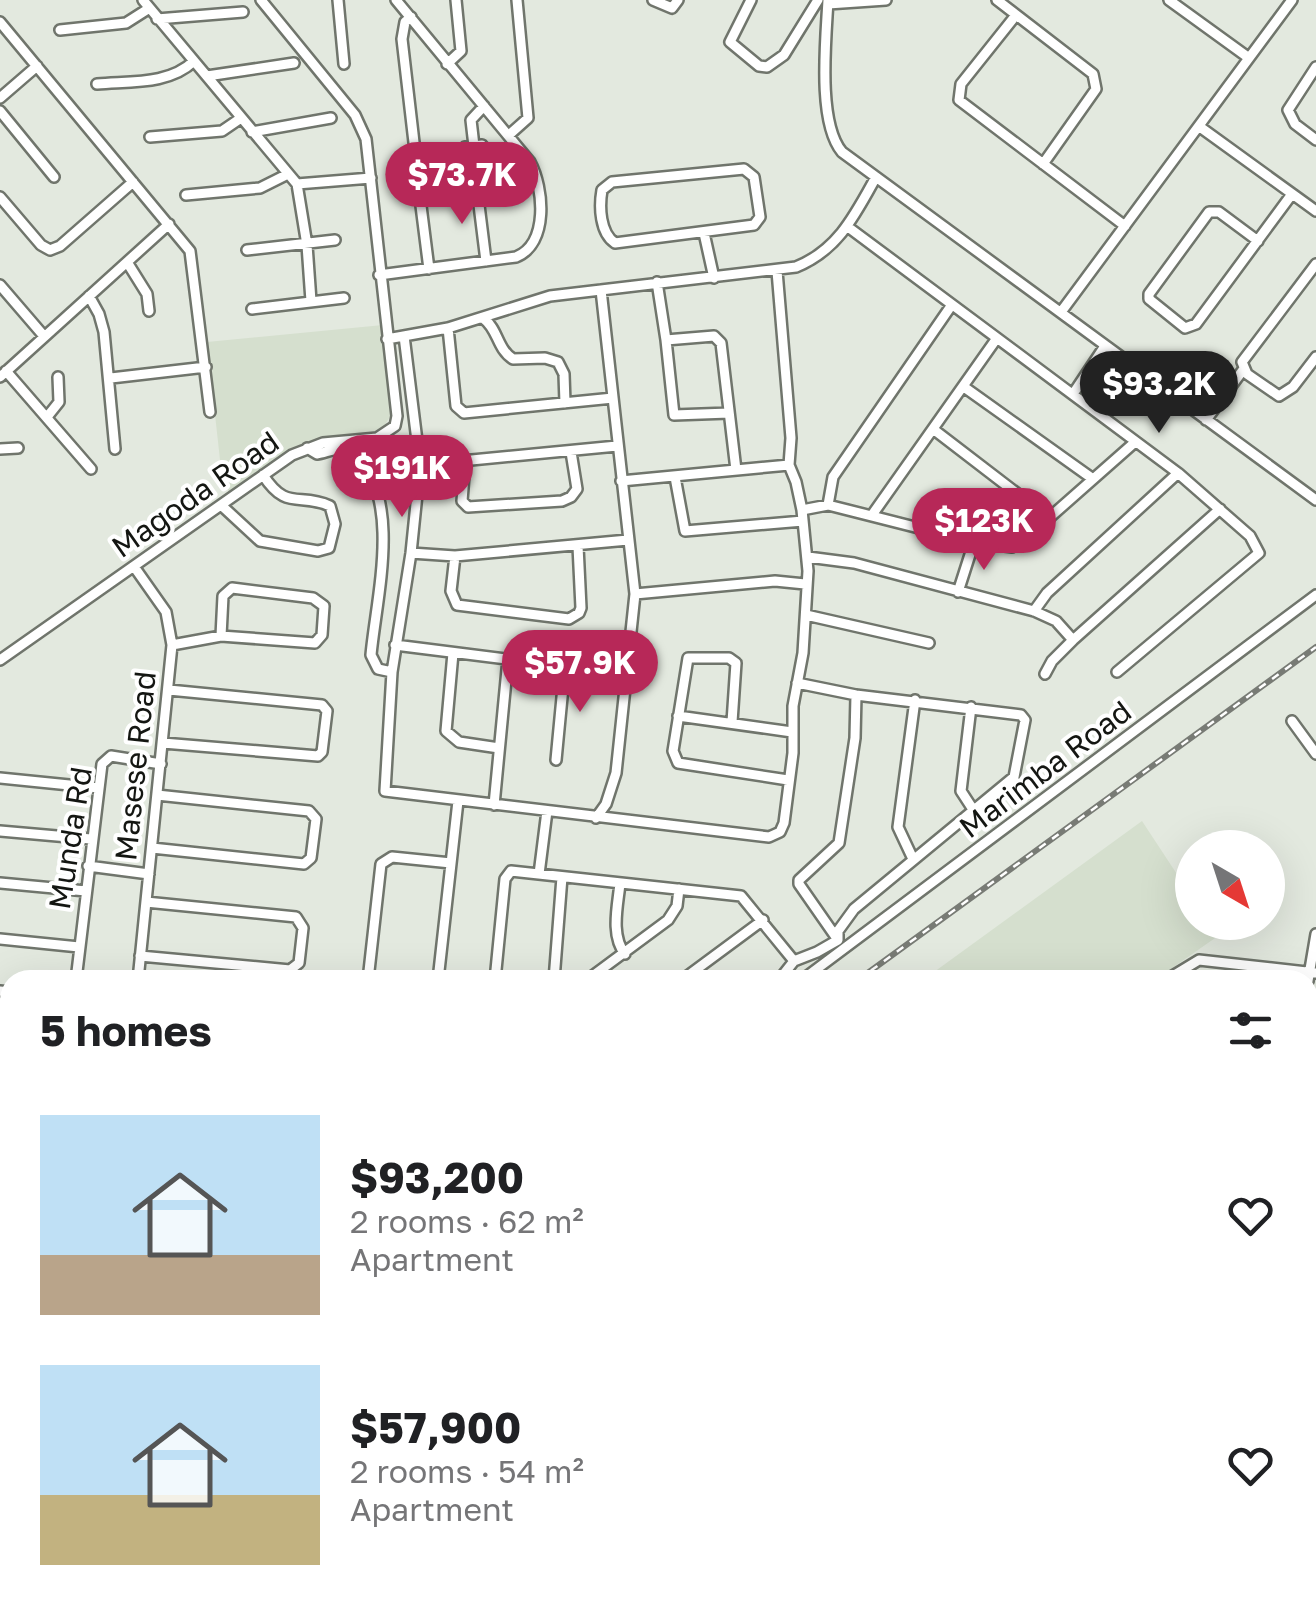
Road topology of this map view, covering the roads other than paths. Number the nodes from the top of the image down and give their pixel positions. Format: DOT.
graph roads {
  1 [pos="261,0"];
  2 [pos="338,0"];
  3 [pos="396,0"];
  4 [pos="456,0"];
  5 [pos="516,0"];
  6 [pos="653,0"];
  7 [pos="678,0"];
  8 [pos="750,0"];
  9 [pos="886,0"];
  10 [pos="997,0"];
  11 [pos="1169,0"];
  12 [pos="1292,0"];
  13 [pos="824,1"];
  14 [pos="146,5"];
  15 [pos="243,12"];
  16 [pos="1016,15"];
  17 [pos="411,17"];
  18 [pos="157,20"];
  19 [pos="0,23"];
  20 [pos="60,30"];
  21 [pos="1250,58"];
  22 [pos="194,61"];
  23 [pos="294,63"];
  24 [pos="344,64"];
  25 [pos="447,64"];
  26 [pos="37,66"];
  27 [pos="1315,71"];
  28 [pos="206,76"];
  29 [pos="97,84"];
  30 [pos="0,98"];
  31 [pos="484,106"];
  32 [pos="0,112"];
  33 [pos="241,118"];
  34 [pos="332,118"];
  35 [pos="1200,126"];
  36 [pos="252,132"];
  37 [pos="510,135"];
  38 [pos="150,137"];
  39 [pos="1316,140"];
  40 [pos="474,146"];
  41 [pos="414,152"];
  42 [pos="1043,164"];
  43 [pos="288,174"];
  44 [pos="54,177"];
  45 [pos="371,178"];
  46 [pos="876,178"];
  47 [pos="133,182"];
  48 [pos="297,184"];
  49 [pos="460,191"];
  50 [pos="1292,194"];
  51 [pos="186,195"];
  52 [pos="0,197"];
  53 [pos="419,197"];
  54 [pos="1316,211"];
  55 [pos="169,224"];
  56 [pos="1125,226"];
  57 [pos="848,228"];
  58 [pos="704,234"];
  59 [pos="335,240"];
  60 [pos="1258,241"];
  61 [pos="307,245"];
  62 [pos="247,250"];
  63 [pos="486,261"];
  64 [pos="127,262"];
  65 [pos="1316,264"];
  66 [pos="429,268"];
  67 [pos="778,271"];
  68 [pos="380,274"];
  69 [pos="1306,277"];
  70 [pos="714,278"];
  71 [pos="657,282"];
  72 [pos="0,284"];
  73 [pos="1316,284"];
  74 [pos="601,290"];
  75 [pos="89,296"];
  76 [pos="344,298"];
  77 [pos="312,301"];
  78 [pos="951,306"];
  79 [pos="252,309"];
  80 [pos="150,311"];
  81 [pos="1061,312"];
  82 [pos="484,318"];
  83 [pos="448,328"];
  84 [pos="43,336"];
  85 [pos="404,336"];
  86 [pos="387,338"];
  87 [pos="997,338"];
  88 [pos="666,340"];
  89 [pos="1105,346"];
  90 [pos="1316,357"];
  91 [pos="206,367"];
  92 [pos="1244,370"];
  93 [pos="3,374"];
  94 [pos="58,377"];
  95 [pos="110,378"];
  96 [pos="964,386"];
  97 [pos="1073,394"];
  98 [pos="613,398"];
  99 [pos="565,403"];
  100 [pos="210,412"];
  101 [pos="729,413"];
  102 [pos="47,417"];
  103 [pos="1206,420"];
  104 [pos="934,430"];
  105 [pos="1134,443"];
  106 [pos="618,446"];
  107 [pos="18,448"];
  108 [pos="307,448"];
  109 [pos="0,449"];
  110 [pos="114,449"];
  111 [pos="571,452"];
  112 [pos="465,463"];
  113 [pos="420,465"];
  114 [pos="789,466"];
  115 [pos="91,470"];
  116 [pos="736,470"];
  117 [pos="1178,473"];
  118 [pos="263,475"];
  119 [pos="675,477"];
  120 [pos="1093,480"];
  121 [pos="622,482"];
  122 [pos="1316,500"];
  123 [pos="828,504"];
  124 [pos="222,505"];
  125 [pos="1220,509"];
  126 [pos="803,515"];
  127 [pos="872,515"];
  128 [pos="1049,518"];
  129 [pos="628,540"];
  130 [pos="974,542"];
  131 [pos="578,546"];
  132 [pos="411,553"];
  133 [pos="455,556"];
  134 [pos="808,557"];
  135 [pos="135,568"];
  136 [pos="805,584"];
  137 [pos="958,592"];
  138 [pos="635,594"];
  139 [pos="1316,595"];
  140 [pos="1034,612"];
  141 [pos="806,615"];
  142 [pos="220,636"];
  143 [pos="1073,640"];
  144 [pos="929,644"];
  145 [pos="172,645"];
  146 [pos="395,646"];
  147 [pos="453,653"];
  148 [pos="508,659"];
  149 [pos="0,660"];
  150 [pos="565,666"];
  151 [pos="392,672"];
  152 [pos="1118,672"];
  153 [pos="625,674"];
  154 [pos="1045,674"];
  155 [pos="797,684"];
  156 [pos="169,690"];
  157 [pos="856,695"];
  158 [pos="915,700"];
  159 [pos="970,707"];
  160 [pos="678,716"];
  161 [pos="1292,721"];
  162 [pos="732,722"];
  163 [pos="792,732"];
  164 [pos="163,743"];
  165 [pos="499,748"];
  166 [pos="1316,754"];
  167 [pos="556,760"];
  168 [pos="160,764"];
  169 [pos="0,778"];
  170 [pos="788,780"];
  171 [pos="99,788"];
  172 [pos="157,795"];
  173 [pos="458,802"];
  174 [pos="494,805"];
  175 [pos="548,811"];
  176 [pos="974,811"];
  177 [pos="596,818"];
  178 [pos="0,830"];
  179 [pos="91,839"];
  180 [pos="152,848"];
  181 [pos="913,859"];
  182 [pos="450,863"];
  183 [pos="88,866"];
  184 [pos="149,874"];
  185 [pos="539,874"];
  186 [pos="562,877"];
  187 [pos="0,883"];
  188 [pos="620,883"];
  189 [pos="86,890"];
  190 [pos="679,890"];
  191 [pos="146,902"];
  192 [pos="763,920"];
  193 [pos="1316,934"];
  194 [pos="0,939"];
  195 [pos="838,940"];
  196 [pos="79,946"];
  197 [pos="841,952"];
  198 [pos="625,954"];
  199 [pos="140,956"];
  200 [pos="794,961"];
  201 [pos="77,970"];
  202 [pos="139,970"];
  203 [pos="369,970"];
  204 [pos="439,970"];
  205 [pos="496,970"];
  206 [pos="555,970"];
  207 [pos="602,970"];
  208 [pos="696,970"];
  209 [pos="787,970"];
  210 [pos="816,970"];
  211 [pos="1183,970"];
  212 [pos="1269,970"];
  213 [pos="1312,970"];
  1 -- 45 [label="street, Magoda Road"];
  2 -- 24 [label="street"];
  3 -- 17 [label="street"];
  4 -- 25 [label="street"];
  5 -- 37 [label="street"];
  6 -- 7 [label="street"];
  8 -- 13 [label="street"];
  9 -- 13 [label="street"];
  10 -- 16 [label="street"];
  11 -- 21 [label="street"];
  12 -- 21 [label="street"];
  13 -- 46 [label="street"];
  14 -- 18 [label="street"];
  14 -- 20 [label="street"];
  15 -- 18 [label="street"];
  16 -- 42 [label="street"];
  16 -- 42 [label="street"];
  17 -- 25 [label="street"];
  17 -- 41 [label="street"];
  18 -- 22 [label="street"];
  19 -- 26 [label="street"];
  21 -- 35 [label="street"];
  22 -- 28 [label="street"];
  22 -- 29 [label="street"];
  23 -- 28 [label="street"];
  25 -- 31 [label="street"];
  26 -- 30 [label="street"];
  26 -- 47 [label="street"];
  27 -- 39 [label="street"];
  28 -- 33 [label="street"];
  31 -- 37 [label="street"];
  31 -- 40 [label="street"];
  32 -- 44 [label="street"];
  33 -- 36 [label="street"];
  33 -- 38 [label="street"];
  34 -- 36 [label="street"];
  35 -- 50 [label="street"];
  35 -- 56 [label="street"];
  36 -- 43 [label="street"];
  37 -- 63 [label="street"];
  42 -- 56 [label="street"];
  43 -- 48 [label="street"];
  43 -- 51 [label="street"];
  45 -- 48 [label="street"];
  45 -- 68 [label="street, Magoda Road"];
  46 -- 57 [label="street"];
  46 -- 81 [label="street"];
  47 -- 52 [label="street"];
  47 -- 55 [label="street"];
  48 -- 61 [label="street"];
  49 -- 63 [label="street"];
  50 -- 54 [label="street"];
  50 -- 60 [label="street"];
  53 -- 66 [label="street"];
  55 -- 64 [label="street"];
  55 -- 91 [label="street"];
  56 -- 81 [label="street"];
  57 -- 67 [label="street"];
  57 -- 78 [label="street"];
  58 -- 58 [label="street"];
  58 -- 70 [label="street"];
  59 -- 61 [label="street"];
  60 -- 60 [label="street"];
  61 -- 62 [label="street"];
  61 -- 77 [label="street"];
  63 -- 66 [label="street"];
  64 -- 75 [label="street"];
  64 -- 80 [label="street"];
  65 -- 69 [label="street"];
  66 -- 68 [label="street"];
  67 -- 70 [label="street"];
  67 -- 114 [label="street"];
  68 -- 86 [label="street, Magoda Road"];
  69 -- 73 [label="street"];
  69 -- 92 [label="street"];
  70 -- 71 [label="street"];
  71 -- 74 [label="street"];
  71 -- 88 [label="street"];
  72 -- 84 [label="street"];
  74 -- 82 [label="street"];
  74 -- 98 [label="street"];
  75 -- 84 [label="street"];
  75 -- 95 [label="street"];
  76 -- 77 [label="street"];
  77 -- 79 [label="street"];
  78 -- 87 [label="street"];
  78 -- 123 [label="street"];
  81 -- 89 [label="street"];
  82 -- 83 [label="street"];
  82 -- 99 [label="street"];
  83 -- 85 [label="street"];
  83 -- 99 [label="street"];
  84 -- 93 [label="street"];
  85 -- 86 [label="street"];
  85 -- 113 [label="street"];
  86 -- 108 [label="street, Magoda Road"];
  87 -- 96 [label="street"];
  87 -- 97 [label="street"];
  88 -- 101 [label="street"];
  88 -- 101 [label="street"];
  89 -- 97 [label="street"];
  89 -- 103 [label="street"];
  90 -- 92 [label="street"];
  91 -- 95 [label="street"];
  91 -- 100 [label="street"];
  92 -- 103 [label="street"];
  93 -- 102 [label="street"];
  94 -- 102 [label="street"];
  95 -- 110 [label="street"];
  96 -- 104 [label="street"];
  96 -- 120 [label="street"];
  97 -- 105 [label="street"];
  98 -- 99 [label="street"];
  98 -- 106 [label="street"];
  101 -- 116 [label="street"];
  102 -- 115 [label="street"];
  103 -- 122 [label="street"];
  104 -- 127 [label="street"];
  104 -- 128 [label="street"];
  105 -- 117 [label="street"];
  105 -- 120 [label="street"];
  106 -- 111 [label="street"];
  106 -- 121 [label="street"];
  107 -- 109 [label="street"];
  108 -- 118 [label="street, Magoda Road"];
  108 -- 151 [label="street"];
  111 -- 112 [label="street"];
  111 -- 112 [label="street"];
  112 -- 113 [label="street"];
  113 -- 132 [label="street"];
  114 -- 116 [label="street"];
  114 -- 126 [label="street"];
  116 -- 119 [label="street"];
  117 -- 125 [label="street"];
  117 -- 140 [label="street"];
  118 -- 124 [label="street, Magoda Road"];
  118 -- 124 [label="street"];
  119 -- 121 [label="street"];
  119 -- 126 [label="street"];
  120 -- 128 [label="street"];
  121 -- 129 [label="street"];
  123 -- 126 [label="street"];
  123 -- 127 [label="street"];
  124 -- 135 [label="street, Magoda Road"];
  125 -- 143 [label="street"];
  125 -- 152 [label="street"];
  126 -- 134 [label="street"];
  127 -- 130 [label="street"];
  128 -- 130 [label="street"];
  129 -- 131 [label="street"];
  129 -- 138 [label="street"];
  130 -- 137 [label="street"];
  131 -- 133 [label="street"];
  131 -- 133 [label="street"];
  132 -- 133 [label="street"];
  132 -- 146 [label="street"];
  134 -- 136 [label="street"];
  134 -- 137 [label="street"];
  135 -- 145 [label="street, Masese Road"];
  135 -- 149 [label="street, Magoda Road"];
  136 -- 138 [label="street"];
  136 -- 141 [label="street"];
  137 -- 140 [label="street"];
  138 -- 153 [label="street"];
  139 -- 197 [label="street, Marimba Road"];
  140 -- 143 [label="street"];
  141 -- 144 [label="street"];
  141 -- 155 [label="street"];
  142 -- 142 [label="street"];
  142 -- 145 [label="street"];
  143 -- 154 [label="street"];
  145 -- 156 [label="street, Masese Road"];
  146 -- 147 [label="street"];
  146 -- 151 [label="street"];
  147 -- 148 [label="street"];
  147 -- 165 [label="street"];
  148 -- 150 [label="street"];
  148 -- 165 [label="street"];
  150 -- 153 [label="street"];
  150 -- 167 [label="street"];
  151 -- 173 [label="street"];
  153 -- 177 [label="street"];
  155 -- 157 [label="street"];
  155 -- 163 [label="street"];
  156 -- 164 [label="street, Masese Road"];
  156 -- 164 [label="street"];
  157 -- 158 [label="street"];
  157 -- 195 [label="street"];
  158 -- 159 [label="street"];
  158 -- 181 [label="street"];
  159 -- 176 [label="street"];
  159 -- 176 [label="street"];
  160 -- 162 [label="street"];
  160 -- 162 [label="street"];
  160 -- 170 [label="street"];
  161 -- 166 [label="street"];
  162 -- 163 [label="street"];
  163 -- 170 [label="street"];
  164 -- 168 [label="street, Masese Road"];
  165 -- 174 [label="street"];
  168 -- 171 [label="street, Munda Rd"];
  168 -- 172 [label="street, Masese Road"];
  169 -- 171 [label="street"];
  170 -- 177 [label="street"];
  171 -- 179 [label="street, Munda Rd"];
  172 -- 180 [label="street, Masese Road"];
  172 -- 180 [label="street"];
  173 -- 174 [label="street"];
  173 -- 182 [label="street"];
  174 -- 175 [label="street"];
  175 -- 177 [label="street"];
  175 -- 185 [label="street"];
  176 -- 181 [label="street"];
  178 -- 179 [label="street"];
  179 -- 183 [label="street, Munda Rd"];
  180 -- 184 [label="street, Masese Road"];
  181 -- 195 [label="street"];
  182 -- 203 [label="street"];
  182 -- 204 [label="street"];
  183 -- 184 [label="street"];
  183 -- 189 [label="street, Munda Rd"];
  184 -- 191 [label="street, Masese Road"];
  185 -- 186 [label="street"];
  185 -- 205 [label="street"];
  186 -- 188 [label="street"];
  186 -- 206 [label="street"];
  187 -- 189 [label="street"];
  188 -- 190 [label="street"];
  188 -- 198 [label="street"];
  189 -- 196 [label="street, Munda Rd"];
  190 -- 192 [label="street"];
  190 -- 198 [label="street"];
  191 -- 199 [label="street, Masese Road"];
  191 -- 199 [label="street"];
  192 -- 200 [label="street"];
  192 -- 208 [label="street"];
  193 -- 213 [label="street"];
  194 -- 196 [label="street"];
  195 -- 197 [label="street"];
  195 -- 200 [label="street"];
  196 -- 201 [label="street, Munda Rd"];
  197 -- 210 [label="street, Marimba Road"];
  198 -- 207 [label="street"];
  199 -- 202 [label="street, Masese Road"];
  200 -- 209 [label="street"];
  211 -- 212 [label="street"];
}
